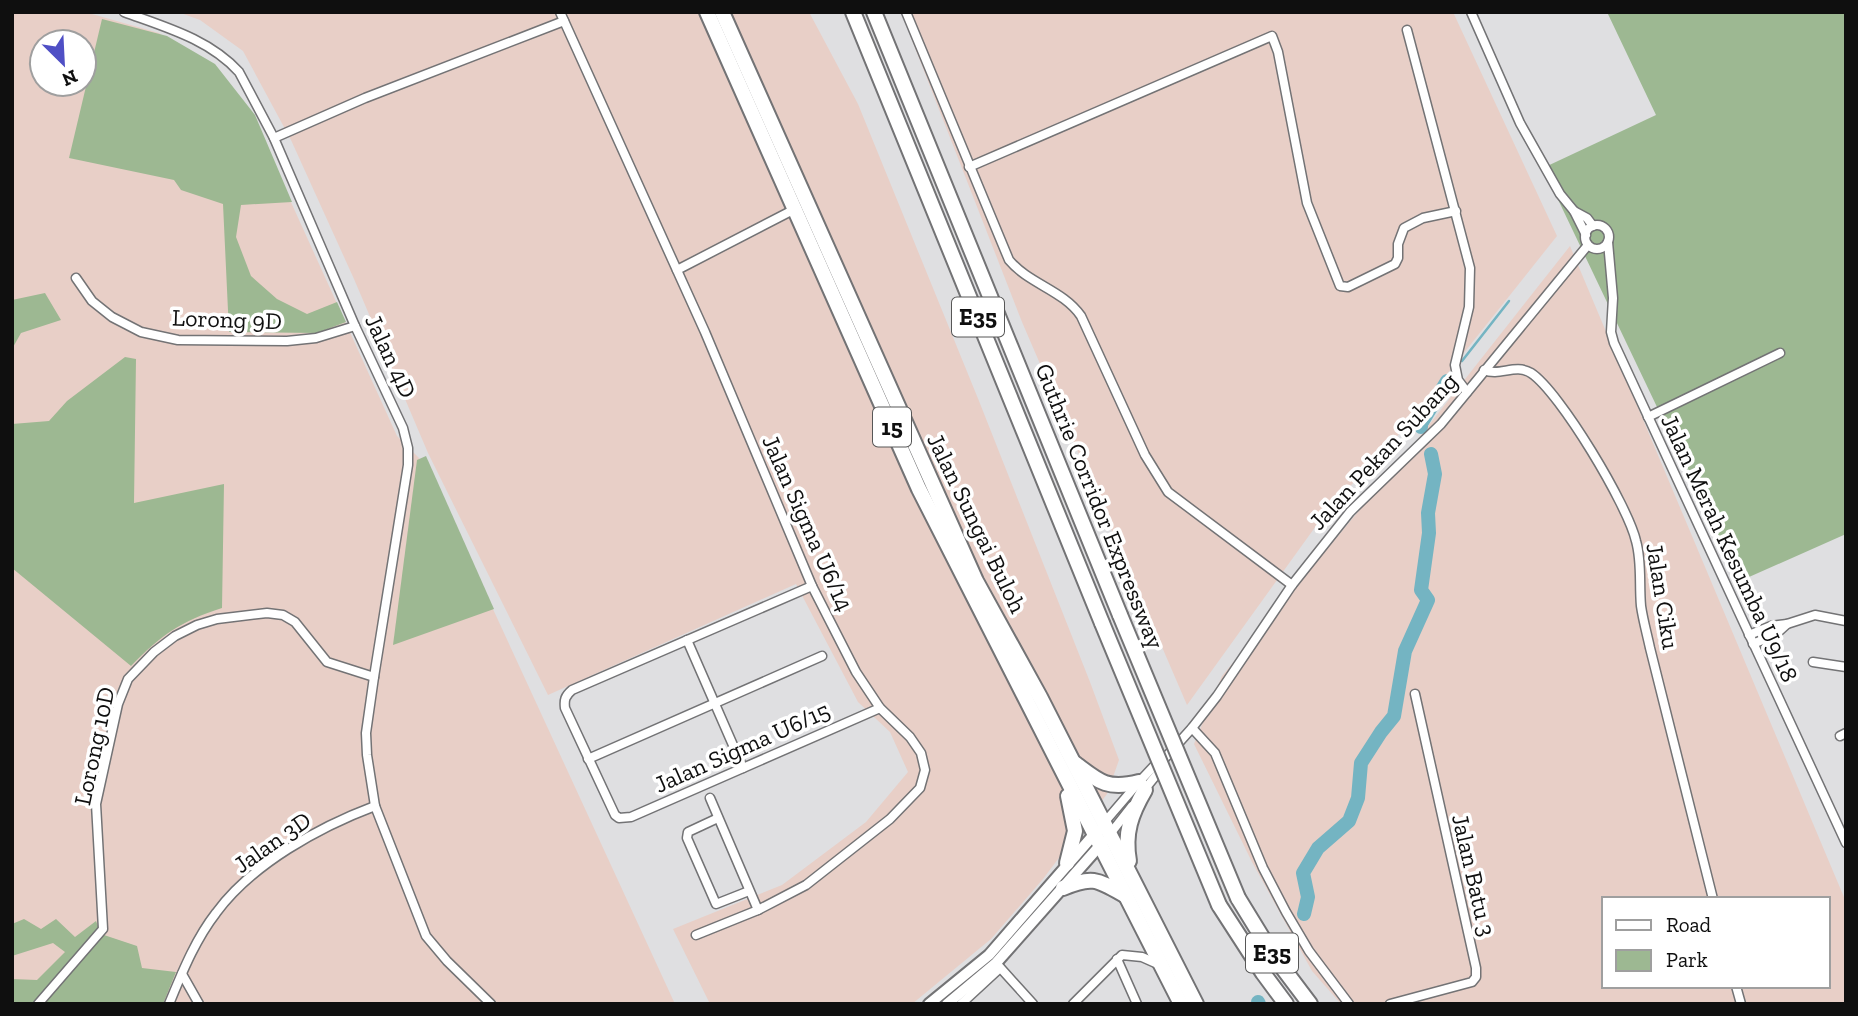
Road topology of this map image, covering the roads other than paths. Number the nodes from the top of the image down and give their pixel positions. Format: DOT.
graph roads {
  1 [pos="124,12"];
  2 [pos="707,12"];
  3 [pos="722,12"];
  4 [pos="853,12"];
  5 [pos="874,12"];
  6 [pos="906,12"];
  7 [pos="1471,12"];
  8 [pos="562,16"];
  9 [pos="1407,30"];
  10 [pos="274,138"];
  11 [pos="969,167"];
  12 [pos="795,209"];
  13 [pos="1456,211"];
  14 [pos="1574,211"];
  15 [pos="1593,226"];
  16 [pos="1586,234"];
  17 [pos="1608,242"];
  18 [pos="1591,246"];
  19 [pos="1608,263"];
  20 [pos="677,270"];
  21 [pos="76,278"];
  22 [pos="355,326"];
  23 [pos="1780,353"];
  24 [pos="1485,370"];
  25 [pos="1467,392"];
  26 [pos="1648,417"];
  27 [pos="812,586"];
  28 [pos="1292,586"];
  29 [pos="1846,621"];
  30 [pos="1787,624"];
  31 [pos="1749,635"];
  32 [pos="687,640"];
  33 [pos="1753,644"];
  34 [pos="822,656"];
  35 [pos="1813,662"];
  36 [pos="1846,667"];
  37 [pos="374,677"];
  38 [pos="1415,694"];
  39 [pos="715,704"];
  40 [pos="880,708"];
  41 [pos="1192,728"];
  42 [pos="588,760"];
  43 [pos="1072,761"];
  44 [pos="743,768"];
  45 [pos="1068,785"];
  46 [pos="1142,786"];
  47 [pos="710,798"];
  48 [pos="375,806"];
  49 [pos="718,818"];
  50 [pos="1102,834"];
  51 [pos="1846,843"];
  52 [pos="1067,863"];
  53 [pos="1131,871"];
  54 [pos="1063,888"];
  55 [pos="749,891"];
  56 [pos="1127,897"];
  57 [pos="1712,897"];
  58 [pos="758,910"];
  59 [pos="696,935"];
  60 [pos="1118,959"];
  61 [pos="1161,965"];
  62 [pos="998,966"];
  63 [pos="182,974"];
  64 [pos="38,1004"];
  65 [pos="169,1004"];
  66 [pos="199,1004"];
  67 [pos="491,1004"];
  68 [pos="929,1004"];
  69 [pos="947,1004"];
  70 [pos="961,1004"];
  71 [pos="1033,1004"];
  72 [pos="1073,1004"];
  73 [pos="1137,1004"];
  74 [pos="1181,1004"];
  75 [pos="1196,1004"];
  76 [pos="1286,1004"];
  77 [pos="1310,1004"];
  78 [pos="1349,1004"];
  79 [pos="1390,1004"];
  1 -- 10 [label="street, Jalan 4D"];
  2 -- 12 [label="highway, Jalan Sungai Buloh / 15"];
  3 -- 43 [label="highway, Jalan Sungai Buloh / 15"];
  4 -- 76 [label="highway, Guthrie Corridor Expressway / E35, bridge"];
  5 -- 77 [label="highway, Guthrie Corridor Expressway / E35, bridge"];
  6 -- 11 [label="street"];
  7 -- 14 [label="street"];
  8 -- 10 [label="street"];
  8 -- 20 [label="street, Jalan Sigma U6/14"];
  9 -- 13 [label="street"];
  10 -- 22 [label="street, Jalan 4D"];
  11 -- 13 [label="street"];
  11 -- 28 [label="street"];
  12 -- 20 [label="street"];
  12 -- 45 [label="highway, Jalan Sungai Buloh / 15"];
  13 -- 25 [label="street"];
  14 -- 15 [label="street"];
  14 -- 16 [label="street"];
  15 -- 16 [label="street"];
  15 -- 17 [label="street"];
  16 -- 18 [label="street"];
  17 -- 18 [label="street"];
  17 -- 19 [label="street, Jalan Merah Kesumba U9/18"];
  18 -- 19 [label="street"];
  18 -- 24 [label="street, Jalan Pekan Subang"];
  19 -- 26 [label="street, Jalan Merah Kesumba U9/18"];
  20 -- 27 [label="street, Jalan Sigma U6/14"];
  21 -- 22 [label="street, Lorong 9D"];
  22 -- 37 [label="street, Jalan 4D"];
  23 -- 26 [label="street"];
  24 -- 25 [label="street, Jalan Pekan Subang"];
  24 -- 57 [label="street, Jalan Ciku"];
  25 -- 28 [label="street, Jalan Pekan Subang"];
  26 -- 31 [label="street, Jalan Merah Kesumba U9/18"];
  27 -- 32 [label="street"];
  27 -- 40 [label="street, Jalan Sigma U6/14"];
  28 -- 41 [label="street, Jalan Pekan Subang"];
  29 -- 30 [label="street"];
  30 -- 31 [label="street"];
  30 -- 33 [label="street"];
  31 -- 33 [label="street, Jalan Merah Kesumba U9/18"];
  32 -- 39 [label="street"];
  32 -- 42 [label="street"];
  33 -- 51 [label="street, Jalan Merah Kesumba U9/18"];
  34 -- 39 [label="street"];
  35 -- 36 [label="street"];
  37 -- 48 [label="street, Jalan 4D"];
  37 -- 64 [label="street, Lorong 10D"];
  38 -- 79 [label="street, Jalan Batu 3"];
  39 -- 42 [label="street"];
  39 -- 44 [label="street"];
  40 -- 44 [label="street, Jalan Sigma U6/15"];
  40 -- 58 [label="street, Jalan Sigma U6/14"];
  41 -- 46 [label="street, Jalan Pekan Subang"];
  41 -- 78 [label="street"];
  42 -- 44 [label="street, Jalan Sigma U6/15"];
  43 -- 46 [label="highway"];
  43 -- 50 [label="highway, Jalan Sungai Buloh / 15"];
  45 -- 50 [label="highway, Jalan Sungai Buloh / 15"];
  45 -- 52 [label="highway"];
  46 -- 50 [label="street, Jalan Pekan Subang"];
  46 -- 53 [label="highway"];
  47 -- 49 [label="street"];
  48 -- 63 [label="street, Jalan 3D"];
  48 -- 67 [label="street, Jalan 4D"];
  49 -- 55 [label="street"];
  49 -- 55 [label="street"];
  50 -- 52 [label="main road"];
  50 -- 53 [label="highway, Jalan Sungai Buloh / 15"];
  50 -- 54 [label="main road"];
  50 -- 56 [label="highway, Jalan Sungai Buloh / 15"];
  52 -- 68 [label="main road"];
  53 -- 75 [label="highway, Jalan Sungai Buloh / 15"];
  54 -- 56 [label="highway"];
  54 -- 62 [label="main road"];
  55 -- 58 [label="street"];
  56 -- 61 [label="highway, Jalan Sungai Buloh / 15"];
  58 -- 59 [label="street, Jalan Sigma U6/14"];
  60 -- 61 [label="street"];
  60 -- 72 [label="street"];
  60 -- 73 [label="street"];
  61 -- 74 [label="highway, Jalan Sungai Buloh / 15"];
  62 -- 69 [label="main road"];
  62 -- 70 [label="street"];
  62 -- 71 [label="street"];
  63 -- 65 [label="street, Jalan 3D"];
  63 -- 66 [label="street"];
}
